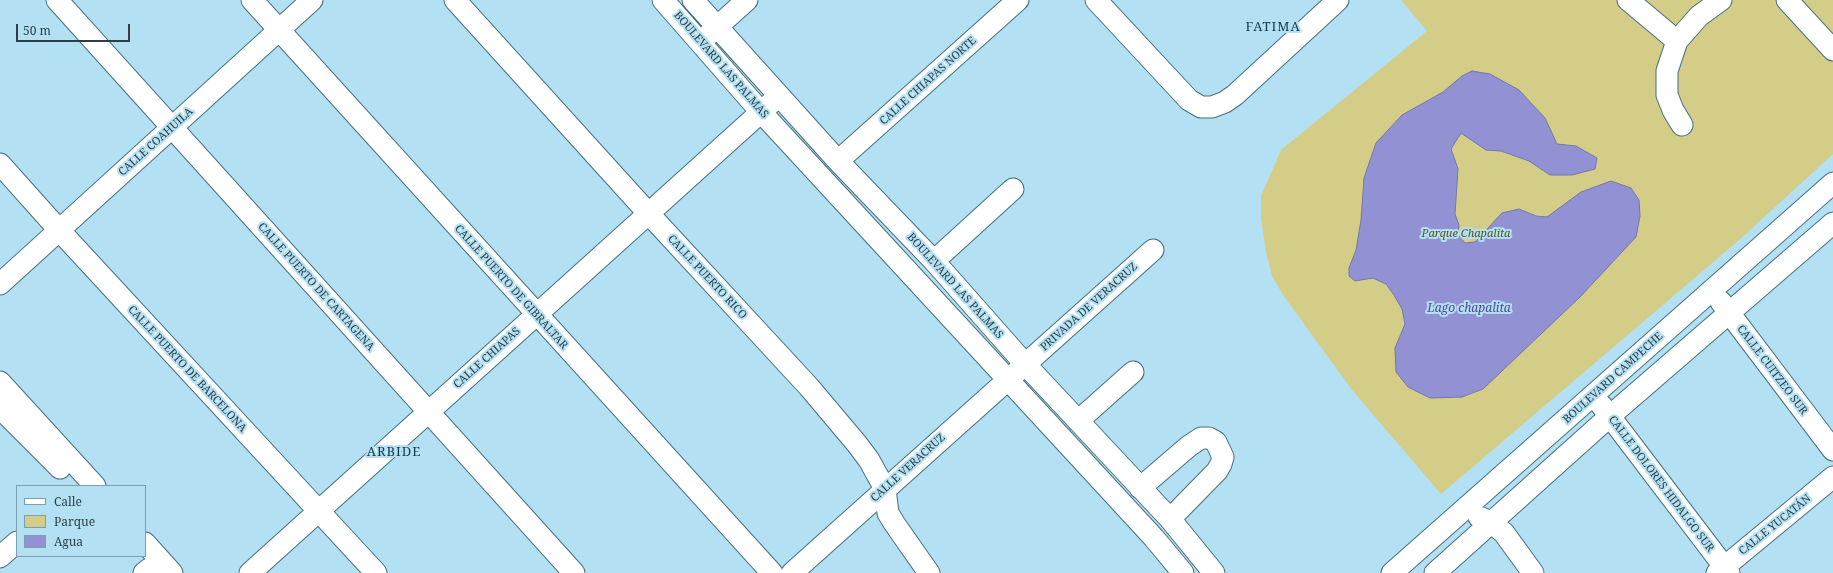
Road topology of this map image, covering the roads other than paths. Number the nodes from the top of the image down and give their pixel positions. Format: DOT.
graph roads {
  1 [pos="57,0"];
  2 [pos="252,0"];
  3 [pos="312,0"];
  4 [pos="455,0"];
  5 [pos="663,0"];
  6 [pos="693,0"];
  7 [pos="747,0"];
  8 [pos="1018,0"];
  9 [pos="1096,0"];
  10 [pos="1338,0"];
  11 [pos="1628,0"];
  12 [pos="1720,0"];
  13 [pos="1787,0"];
  14 [pos="718,27"];
  15 [pos="279,30"];
  16 [pos="1677,41"];
  17 [pos="701,42"];
  18 [pos="1833,50"];
  19 [pos="779,95"];
  20 [pos="761,112"];
  21 [pos="1682,125"];
  22 [pos="172,128"];
  23 [pos="838,161"];
  24 [pos="0,164"];
  25 [pos="1833,183"];
  26 [pos="1013,189"];
  27 [pos="649,214"];
  28 [pos="1833,223"];
  29 [pos="59,230"];
  30 [pos="1153,250"];
  31 [pos="934,261"];
  32 [pos="0,284"];
  33 [pos="1712,289"];
  34 [pos="1729,313"];
  35 [pos="536,314"];
  36 [pos="1025,364"];
  37 [pos="1133,372"];
  38 [pos="1008,379"];
  39 [pos="0,382"];
  40 [pos="1593,396"];
  41 [pos="0,408"];
  42 [pos="429,411"];
  43 [pos="1610,416"];
  44 [pos="1078,421"];
  45 [pos="1833,450"];
  46 [pos="1833,477"];
  47 [pos="85,484"];
  48 [pos="1140,488"];
  49 [pos="885,489"];
  50 [pos="319,510"];
  51 [pos="1462,510"];
  52 [pos="1170,519"];
  53 [pos="1491,522"];
  54 [pos="16,543"];
  55 [pos="146,543"];
  56 [pos="0,557"];
  57 [pos="1723,571"];
  58 [pos="172,573"];
  59 [pos="250,573"];
  60 [pos="376,573"];
  61 [pos="574,573"];
  62 [pos="772,573"];
  63 [pos="792,573"];
  64 [pos="929,573"];
  65 [pos="1183,573"];
  66 [pos="1214,573"];
  67 [pos="1392,573"];
  68 [pos="1434,573"];
  69 [pos="1533,573"];
  1 -- 22 [label="street, CALLE PUERTO DE CARTAGENA"];
  2 -- 15 [label="street, CALLE PUERTO DE GIBRALTAR"];
  3 -- 15 [label="street, CALLE COAHUILA"];
  4 -- 27 [label="street, CALLE PUERTO RICO"];
  5 -- 17 [label="street, BOULEVARD LAS PALMAS"];
  6 -- 14 [label="street, BOULEVARD LAS PALMAS"];
  7 -- 14 [label="street"];
  8 -- 23 [label="street, CALLE CHIAPAS NORTE"];
  9 -- 10 [label="street"];
  11 -- 16 [label="street"];
  12 -- 16 [label="street"];
  13 -- 18 [label="street"];
  14 -- 17 [label="street"];
  14 -- 19 [label="street, BOULEVARD LAS PALMAS"];
  15 -- 22 [label="street, CALLE COAHUILA"];
  15 -- 35 [label="street, CALLE PUERTO DE GIBRALTAR"];
  16 -- 21 [label="street"];
  17 -- 20 [label="street, BOULEVARD LAS PALMAS"];
  19 -- 20 [label="street, CALLE CHIAPAS"];
  19 -- 23 [label="street, BOULEVARD LAS PALMAS"];
  20 -- 27 [label="street, CALLE CHIAPAS"];
  20 -- 38 [label="street, BOULEVARD LAS PALMAS"];
  22 -- 29 [label="street, CALLE COAHUILA"];
  22 -- 42 [label="street, CALLE PUERTO DE CARTAGENA"];
  23 -- 31 [label="street, BOULEVARD LAS PALMAS"];
  24 -- 29 [label="street, CALLE PUERTO DE BARCELONA"];
  25 -- 33 [label="street, BOULEVARD CAMPECHE"];
  26 -- 31 [label="street"];
  27 -- 35 [label="street, CALLE CHIAPAS"];
  27 -- 49 [label="street, CALLE PUERTO RICO"];
  28 -- 34 [label="street"];
  29 -- 32 [label="street, CALLE COAHUILA"];
  29 -- 50 [label="street, CALLE PUERTO DE BARCELONA"];
  30 -- 36 [label="street, PRIVADA DE VERACRUZ"];
  31 -- 36 [label="street, BOULEVARD LAS PALMAS"];
  33 -- 34 [label="street, CALLE CUITZEO SUR"];
  33 -- 40 [label="street, BOULEVARD CAMPECHE"];
  34 -- 43 [label="street"];
  34 -- 45 [label="street, CALLE CUITZEO SUR"];
  35 -- 42 [label="street, CALLE CHIAPAS"];
  35 -- 62 [label="street, CALLE PUERTO DE GIBRALTAR"];
  36 -- 38 [label="street, CALLE VERACRUZ"];
  36 -- 44 [label="street, BOULEVARD LAS PALMAS"];
  37 -- 44 [label="street"];
  38 -- 49 [label="street, CALLE VERACRUZ"];
  38 -- 65 [label="street, BOULEVARD LAS PALMAS"];
  39 -- 47 [label="street"];
  40 -- 43 [label="street, CALLE DOLORES HIDALGO SUR"];
  40 -- 51 [label="street, BOULEVARD CAMPECHE"];
  41 -- 47 [label="street"];
  42 -- 50 [label="street, CALLE CHIAPAS"];
  42 -- 61 [label="street, CALLE PUERTO DE CARTAGENA"];
  43 -- 53 [label="street"];
  43 -- 57 [label="street, CALLE DOLORES HIDALGO SUR"];
  44 -- 48 [label="street, BOULEVARD LAS PALMAS"];
  46 -- 57 [label="street, CALLE YUCATÁN"];
  48 -- 52 [label="street, BOULEVARD LAS PALMAS"];
  48 -- 52 [label="street"];
  49 -- 63 [label="street, CALLE VERACRUZ"];
  49 -- 64 [label="street, CALLE PUERTO RICO"];
  50 -- 59 [label="street, CALLE CHIAPAS"];
  50 -- 60 [label="street, CALLE PUERTO DE BARCELONA"];
  51 -- 53 [label="street"];
  51 -- 67 [label="street, BOULEVARD CAMPECHE"];
  52 -- 66 [label="street, BOULEVARD LAS PALMAS"];
  53 -- 68 [label="street"];
  53 -- 69 [label="street"];
  54 -- 56 [label="street"];
  55 -- 58 [label="street"];
}
